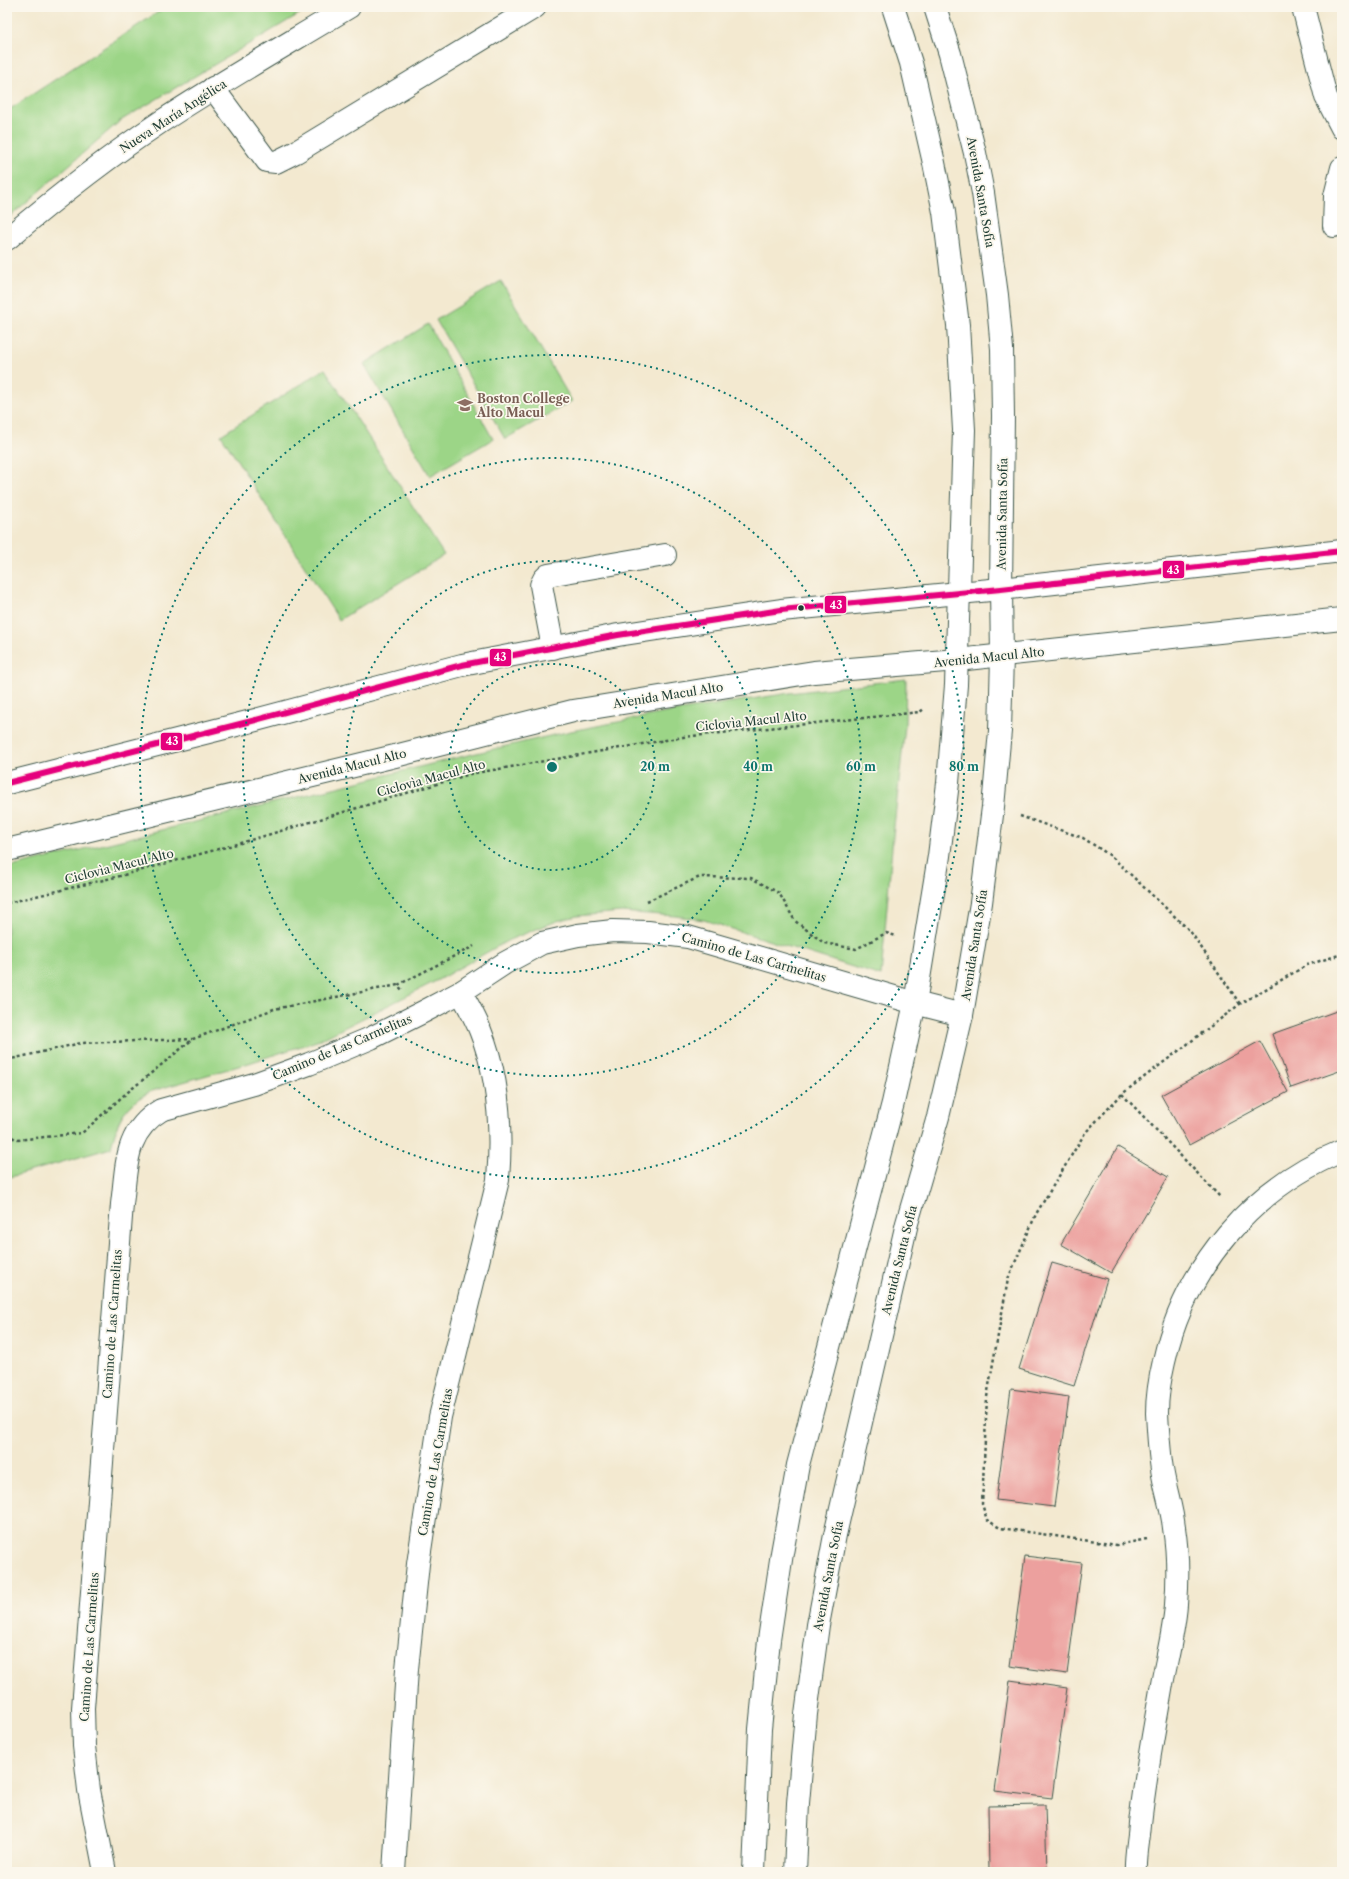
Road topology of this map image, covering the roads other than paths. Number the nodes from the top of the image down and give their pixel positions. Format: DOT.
graph roads {
  1 [pos="349,7"];
  2 [pos="534,7"];
  3 [pos="892,7"];
  4 [pos="935,7"];
  5 [pos="1303,7"];
  6 [pos="213,88"];
  7 [pos="1342,128"];
  8 [pos="1342,168"];
  9 [pos="1334,226"];
  10 [pos="7,239"];
  11 [pos="1342,551"];
  12 [pos="665,555"];
  13 [pos="1001,589"];
  14 [pos="960,592"];
  15 [pos="1342,619"];
  16 [pos="553,648"];
  17 [pos="1002,656"];
  18 [pos="958,660"];
  19 [pos="7,783"];
  20 [pos="7,850"];
  21 [pos="461,992"];
  22 [pos="915,1004"];
  23 [pos="962,1015"];
  24 [pos="1342,1151"];
  25 [pos="105,1872"];
  26 [pos="394,1872"];
  27 [pos="754,1872"];
  28 [pos="795,1872"];
  29 [pos="1136,1872"];
  1 -- 6 [label="street, Nueva María Angélica"];
  2 -- 6 [label="street"];
  3 -- 14 [label="street"];
  4 -- 13 [label="street, Avenida Santa Sofía"];
  5 -- 7 [label="street"];
  6 -- 10 [label="street, Nueva María Angélica"];
  8 -- 9 [label="street"];
  11 -- 13 [label="street"];
  12 -- 16 [label="street"];
  13 -- 14 [label="street"];
  13 -- 17 [label="street, Avenida Santa Sofía"];
  14 -- 16 [label="street"];
  14 -- 18 [label="street"];
  15 -- 17 [label="street, Avenida Macul Alto"];
  16 -- 19 [label="street"];
  17 -- 18 [label="street, Avenida Macul Alto"];
  17 -- 23 [label="street, Avenida Santa Sofía"];
  18 -- 20 [label="street, Avenida Macul Alto"];
  18 -- 22 [label="street"];
  21 -- 22 [label="street, Camino de Las Carmelitas"];
  21 -- 25 [label="street, Camino de Las Carmelitas"];
  21 -- 26 [label="street, Camino de Las Carmelitas"];
  22 -- 23 [label="street, Camino de Las Carmelitas"];
  22 -- 27 [label="street"];
  23 -- 28 [label="street, Avenida Santa Sofía"];
  24 -- 29 [label="street"];
}
